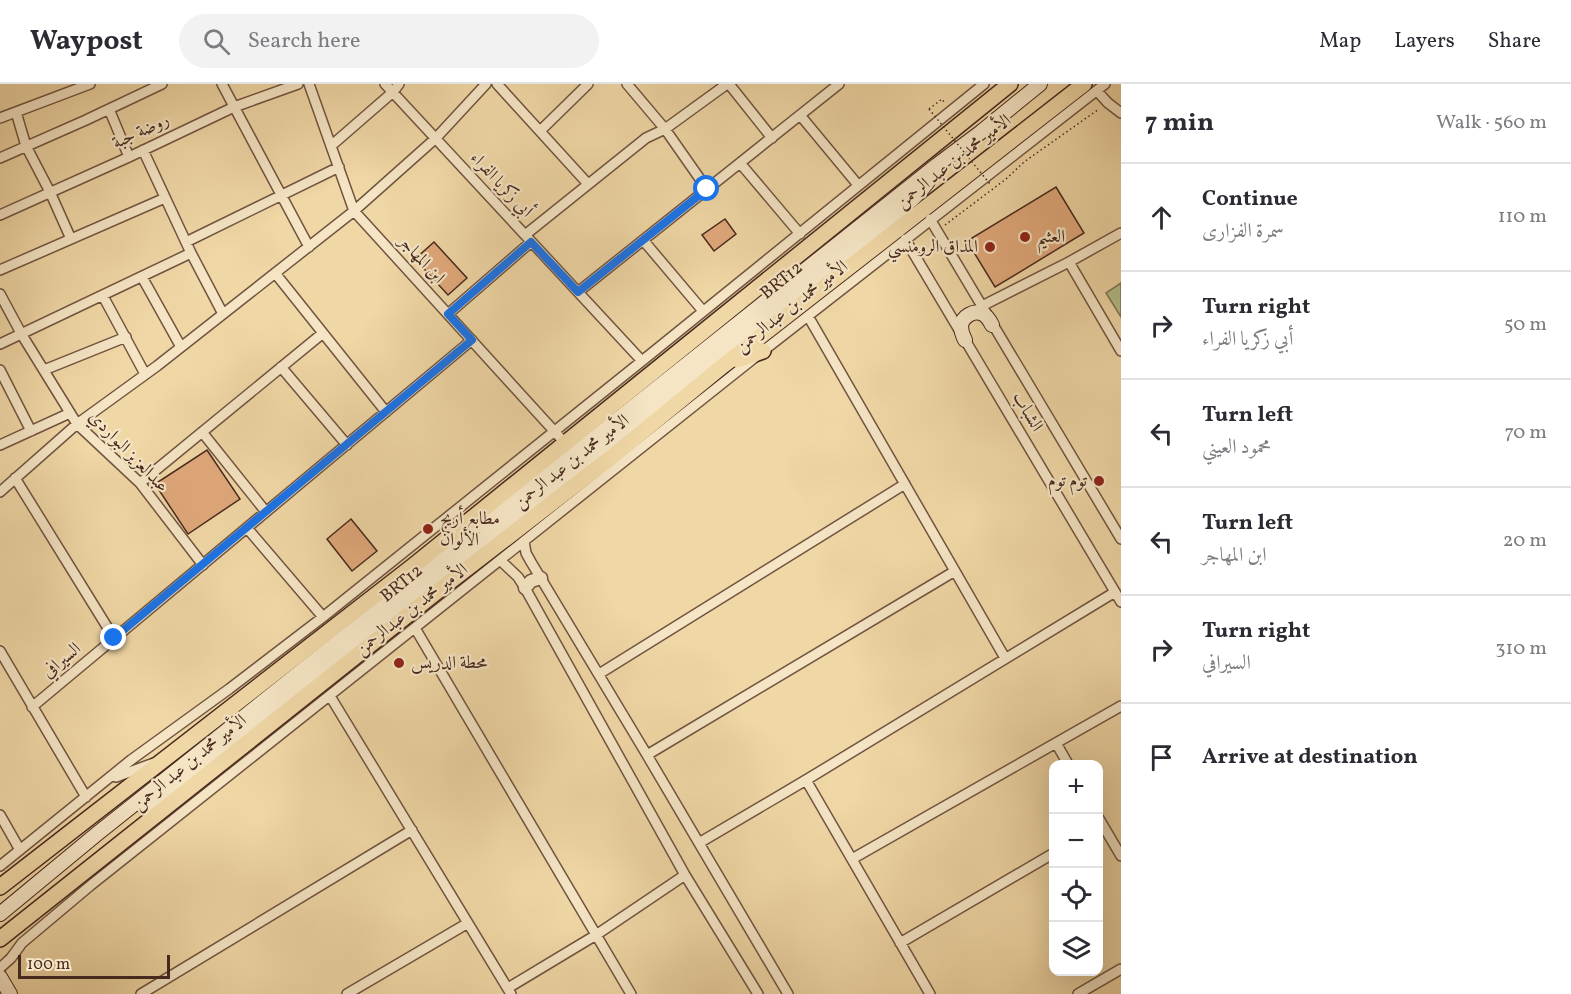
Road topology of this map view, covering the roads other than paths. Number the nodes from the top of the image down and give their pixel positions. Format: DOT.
graph roads {
  1 [pos="90,84"];
  2 [pos="162,84"];
  3 [pos="222,84"];
  4 [pos="298,84"];
  5 [pos="309,84"];
  6 [pos="385,84"];
  7 [pos="486,84"];
  8 [pos="497,84"];
  9 [pos="588,84"];
  10 [pos="627,84"];
  11 [pos="728,84"];
  12 [pos="839,84"];
  13 [pos="984,84"];
  14 [pos="1010,84"];
  15 [pos="1040,84"];
  16 [pos="1106,84"];
  17 [pos="149,87"];
  18 [pos="1091,87"];
  19 [pos="396,88"];
  20 [pos="234,107"];
  21 [pos="109,109"];
  22 [pos="16,112"];
  23 [pos="1121,113"];
  24 [pos="800,115"];
  25 [pos="0,118"];
  26 [pos="665,129"];
  27 [pos="540,131"];
  28 [pos="436,138"];
  29 [pos="772,138"];
  30 [pos="332,145"];
  31 [pos="26,146"];
  32 [pos="143,150"];
  33 [pos="129,157"];
  34 [pos="0,158"];
  35 [pos="740,163"];
  36 [pos="339,167"];
  37 [pos="588,184"];
  38 [pos="858,185"];
  39 [pos="707,189"];
  40 [pos="50,192"];
  41 [pos="281,195"];
  42 [pos="165,198"];
  43 [pos="354,211"];
  44 [pos="0,215"];
  45 [pos="930,219"];
  46 [pos="1121,233"];
  47 [pos="800,234"];
  48 [pos="528,238"];
  49 [pos="71,239"];
  50 [pos="905,239"];
  51 [pos="643,240"];
  52 [pos="186,242"];
  53 [pos="309,247"];
  54 [pos="191,253"];
  55 [pos="1069,262"];
  56 [pos="0,270"];
  57 [pos="275,273"];
  58 [pos="142,277"];
  59 [pos="578,292"];
  60 [pos="0,294"];
  61 [pos="103,296"];
  62 [pos="982,306"];
  63 [pos="703,312"];
  64 [pos="223,314"];
  65 [pos="448,314"];
  66 [pos="808,316"];
  67 [pos="992,325"];
  68 [pos="323,333"];
  69 [pos="22,335"];
  70 [pos="126,337"];
  71 [pos="472,340"];
  72 [pos="965,340"];
  73 [pos="0,344"];
  74 [pos="181,347"];
  75 [pos="763,351"];
  76 [pos="1121,351"];
  77 [pos="642,362"];
  78 [pos="724,365"];
  79 [pos="281,367"];
  80 [pos="0,370"];
  81 [pos="44,370"];
  82 [pos="145,374"];
  83 [pos="386,412"];
  84 [pos="70,413"];
  85 [pos="77,424"];
  86 [pos="31,431"];
  87 [pos="554,431"];
  88 [pos="202,432"];
  89 [pos="565,443"];
  90 [pos="0,445"];
  91 [pos="347,445"];
  92 [pos="617,459"];
  93 [pos="15,478"];
  94 [pos="140,483"];
  95 [pos="905,484"];
  96 [pos="0,492"];
  97 [pos="266,512"];
  98 [pos="247,528"];
  99 [pos="1121,539"];
  100 [pos="524,541"];
  101 [pos="501,560"];
  102 [pos="203,565"];
  103 [pos="955,571"];
  104 [pos="541,578"];
  105 [pos="525,588"];
  106 [pos="1115,592"];
  107 [pos="1121,602"];
  108 [pos="323,617"];
  109 [pos="415,628"];
  110 [pos="114,638"];
  111 [pos="0,651"];
  112 [pos="1005,658"];
  113 [pos="599,674"];
  114 [pos="330,696"];
  115 [pos="1121,705"];
  116 [pos="32,707"];
  117 [pos="1056,743"];
  118 [pos="647,754"];
  119 [pos="162,760"];
  120 [pos="1065,760"];
  121 [pos="806,780"];
  122 [pos="102,784"];
  123 [pos="86,797"];
  124 [pos="0,815"];
  125 [pos="1103,828"];
  126 [pos="412,830"];
  127 [pos="699,843"];
  128 [pos="20,850"];
  129 [pos="106,855"];
  130 [pos="1049,856"];
  131 [pos="1121,856"];
  132 [pos="852,859"];
  133 [pos="0,866"];
  134 [pos="686,875"];
  135 [pos="91,885"];
  136 [pos="0,887"];
  137 [pos="0,914"];
  138 [pos="468,923"];
  139 [pos="596,934"];
  140 [pos="0,939"];
  141 [pos="900,943"];
  142 [pos="0,968"];
  143 [pos="1121,969"];
  144 [pos="0,977"];
  145 [pos="509,991"];
  146 [pos="10,994"];
  147 [pos="141,994"];
  148 [pos="347,994"];
  149 [pos="631,994"];
  150 [pos="758,994"];
  151 [pos="788,994"];
  152 [pos="930,994"];
  153 [pos="1078,994"];
  1 -- 22 [label="street"];
  2 -- 17 [label="street"];
  3 -- 20 [label="street"];
  4 -- 20 [label="street, روضة جبة"];
  5 -- 30 [label="street, ابن المهاجر"];
  6 -- 19 [label="street, أبي زكريا الفراء"];
  7 -- 28 [label="street"];
  8 -- 27 [label="street"];
  9 -- 27 [label="street"];
  10 -- 26 [label="street"];
  11 -- 26 [label="street"];
  11 -- 29 [label="street"];
  12 -- 24 [label="street"];
  13 -- 38 [label="street"];
  14 -- 89 [label="main road, الأمير محمد بن عبد الرحمن"];
  15 -- 137 [label="main road, BRT12"];
  16 -- 18 [label="street, الأمير محمد بن عبدالرحمن"];
  17 -- 21 [label="street"];
  18 -- 23 [label="street"];
  18 -- 45 [label="street, الأمير محمد بن عبدالرحمن"];
  18 -- 78 [label="main road, الأمير محمد بن عبد الرحمن"];
  19 -- 28 [label="street, أبي زكريا الفراء"];
  19 -- 30 [label="street"];
  20 -- 32 [label="street, روضة جبة"];
  20 -- 41 [label="street"];
  21 -- 31 [label="street"];
  21 -- 33 [label="street"];
  22 -- 25 [label="street"];
  22 -- 31 [label="street"];
  24 -- 29 [label="street"];
  24 -- 38 [label="street"];
  26 -- 37 [label="street"];
  26 -- 39 [label="street"];
  27 -- 37 [label="street"];
  28 -- 43 [label="street"];
  28 -- 48 [label="street, أبي زكريا الفراء"];
  29 -- 35 [label="street"];
  30 -- 36 [label="street, ابن المهاجر"];
  31 -- 34 [label="street"];
  31 -- 40 [label="street"];
  32 -- 33 [label="street, روضة جبة"];
  32 -- 42 [label="street"];
  33 -- 40 [label="street, روضة جبة"];
  35 -- 39 [label="street"];
  35 -- 47 [label="street"];
  36 -- 41 [label="street"];
  36 -- 43 [label="street, ابن المهاجر"];
  37 -- 48 [label="street"];
  38 -- 47 [label="street"];
  39 -- 51 [label="street"];
  40 -- 44 [label="street, روضة جبة"];
  40 -- 49 [label="street"];
  41 -- 52 [label="street"];
  41 -- 53 [label="street"];
  42 -- 49 [label="street"];
  42 -- 52 [label="street"];
  43 -- 53 [label="street"];
  43 -- 65 [label="street, ابن المهاجر"];
  45 -- 50 [label="street, الأمير محمد بن عبدالرحمن"];
  45 -- 62 [label="street, الشباب"];
  46 -- 55 [label="street"];
  47 -- 63 [label="street"];
  48 -- 59 [label="street, أبي زكريا الفراء"];
  48 -- 65 [label="street"];
  49 -- 56 [label="street"];
  50 -- 66 [label="street, الأمير محمد بن عبدالرحمن"];
  50 -- 72 [label="street, الشباب"];
  51 -- 59 [label="street"];
  51 -- 63 [label="street"];
  52 -- 54 [label="street"];
  53 -- 57 [label="street"];
  54 -- 58 [label="street"];
  54 -- 64 [label="street"];
  55 -- 62 [label="street"];
  55 -- 76 [label="street"];
  57 -- 64 [label="street"];
  57 -- 68 [label="street"];
  58 -- 61 [label="street"];
  58 -- 74 [label="street"];
  59 -- 77 [label="street, أبي زكريا الفراء"];
  60 -- 69 [label="street, عبدالعزيز البواردي"];
  61 -- 69 [label="street"];
  61 -- 70 [label="street"];
  62 -- 67 [label="street, الشباب"];
  63 -- 77 [label="street"];
  64 -- 74 [label="street"];
  65 -- 71 [label="street, ابن المهاجر"];
  66 -- 75 [label="street, الأمير محمد بن عبدالرحمن"];
  66 -- 95 [label="street"];
  67 -- 72 [label="main road"];
  67 -- 99 [label="street, الشباب"];
  68 -- 79 [label="street"];
  68 -- 83 [label="street"];
  69 -- 73 [label="street"];
  69 -- 81 [label="street, عبدالعزيز البواردي"];
  70 -- 81 [label="street"];
  70 -- 82 [label="street"];
  71 -- 83 [label="street, السيرافي"];
  71 -- 87 [label="street, ابن المهاجر"];
  72 -- 106 [label="street, الشباب"];
  74 -- 82 [label="street"];
  75 -- 78 [label="main road"];
  75 -- 92 [label="street, الأمير محمد بن عبدالرحمن"];
  77 -- 87 [label="street"];
  78 -- 92 [label="main road, الأمير محمد بن عبد الرحمن"];
  79 -- 88 [label="street"];
  79 -- 91 [label="street"];
  80 -- 86 [label="street"];
  81 -- 84 [label="street, عبدالعزيز البواردي"];
  82 -- 85 [label="street"];
  83 -- 91 [label="street, السيرافي"];
  84 -- 85 [label="street, عبدالعزيز البواردي"];
  84 -- 86 [label="street"];
  85 -- 93 [label="street"];
  85 -- 94 [label="street, عبدالعزيز البواردي"];
  86 -- 90 [label="street"];
  87 -- 89 [label="street, ابن المهاجر"];
  87 -- 108 [label="street"];
  88 -- 94 [label="street"];
  88 -- 97 [label="street"];
  89 -- 119 [label="main road, الأمير محمد بن عبد الرحمن"];
  91 -- 97 [label="street, السيرافي"];
  92 -- 100 [label="street, الأمير محمد بن عبدالرحمن"];
  92 -- 129 [label="main road, الأمير محمد بن عبد الرحمن"];
  93 -- 96 [label="street"];
  93 -- 110 [label="street"];
  94 -- 102 [label="street, عبدالعزيز البواردي"];
  95 -- 103 [label="street"];
  95 -- 113 [label="street"];
  97 -- 98 [label="street, السيرافي"];
  98 -- 102 [label="street, السيرافي"];
  98 -- 108 [label="street"];
  100 -- 101 [label="street, الأمير محمد بن عبدالرحمن"];
  100 -- 104 [label="street"];
  101 -- 105 [label="street"];
  101 -- 109 [label="street, الأمير محمد بن عبدالرحمن"];
  102 -- 110 [label="street, السيرافي"];
  103 -- 112 [label="street"];
  103 -- 118 [label="street"];
  104 -- 105 [label="street"];
  104 -- 113 [label="street"];
  105 -- 134 [label="street"];
  106 -- 107 [label="street, الشباب"];
  106 -- 112 [label="street"];
  108 -- 122 [label="street"];
  109 -- 114 [label="street, الأمير محمد بن عبدالرحمن"];
  109 -- 139 [label="street"];
  110 -- 116 [label="street, السيرافي"];
  111 -- 116 [label="street"];
  112 -- 121 [label="street"];
  113 -- 118 [label="street"];
  114 -- 126 [label="street"];
  114 -- 135 [label="street, الأمير محمد بن عبدالرحمن"];
  115 -- 117 [label="street"];
  116 -- 123 [label="street"];
  117 -- 120 [label="street"];
  117 -- 132 [label="street"];
  118 -- 127 [label="street"];
  119 -- 122 [label="street"];
  119 -- 136 [label="main road, الأمير محمد بن عبد الرحمن"];
  121 -- 127 [label="street"];
  121 -- 132 [label="street"];
  122 -- 123 [label="street"];
  123 -- 128 [label="street"];
  124 -- 128 [label="street"];
  125 -- 131 [label="street"];
  126 -- 138 [label="street"];
  126 -- 147 [label="street"];
  127 -- 151 [label="street"];
  128 -- 133 [label="street"];
  129 -- 135 [label="street"];
  129 -- 140 [label="main road, الأمير محمد بن عبد الرحمن"];
  130 -- 141 [label="street"];
  132 -- 141 [label="street"];
  134 -- 139 [label="street"];
  134 -- 150 [label="street"];
  135 -- 142 [label="street, الأمير محمد بن عبدالرحمن"];
  138 -- 145 [label="street"];
  138 -- 148 [label="street"];
  139 -- 145 [label="street"];
  139 -- 149 [label="street"];
  141 -- 152 [label="street"];
  143 -- 153 [label="street"];
  144 -- 146 [label="main road"];
}
